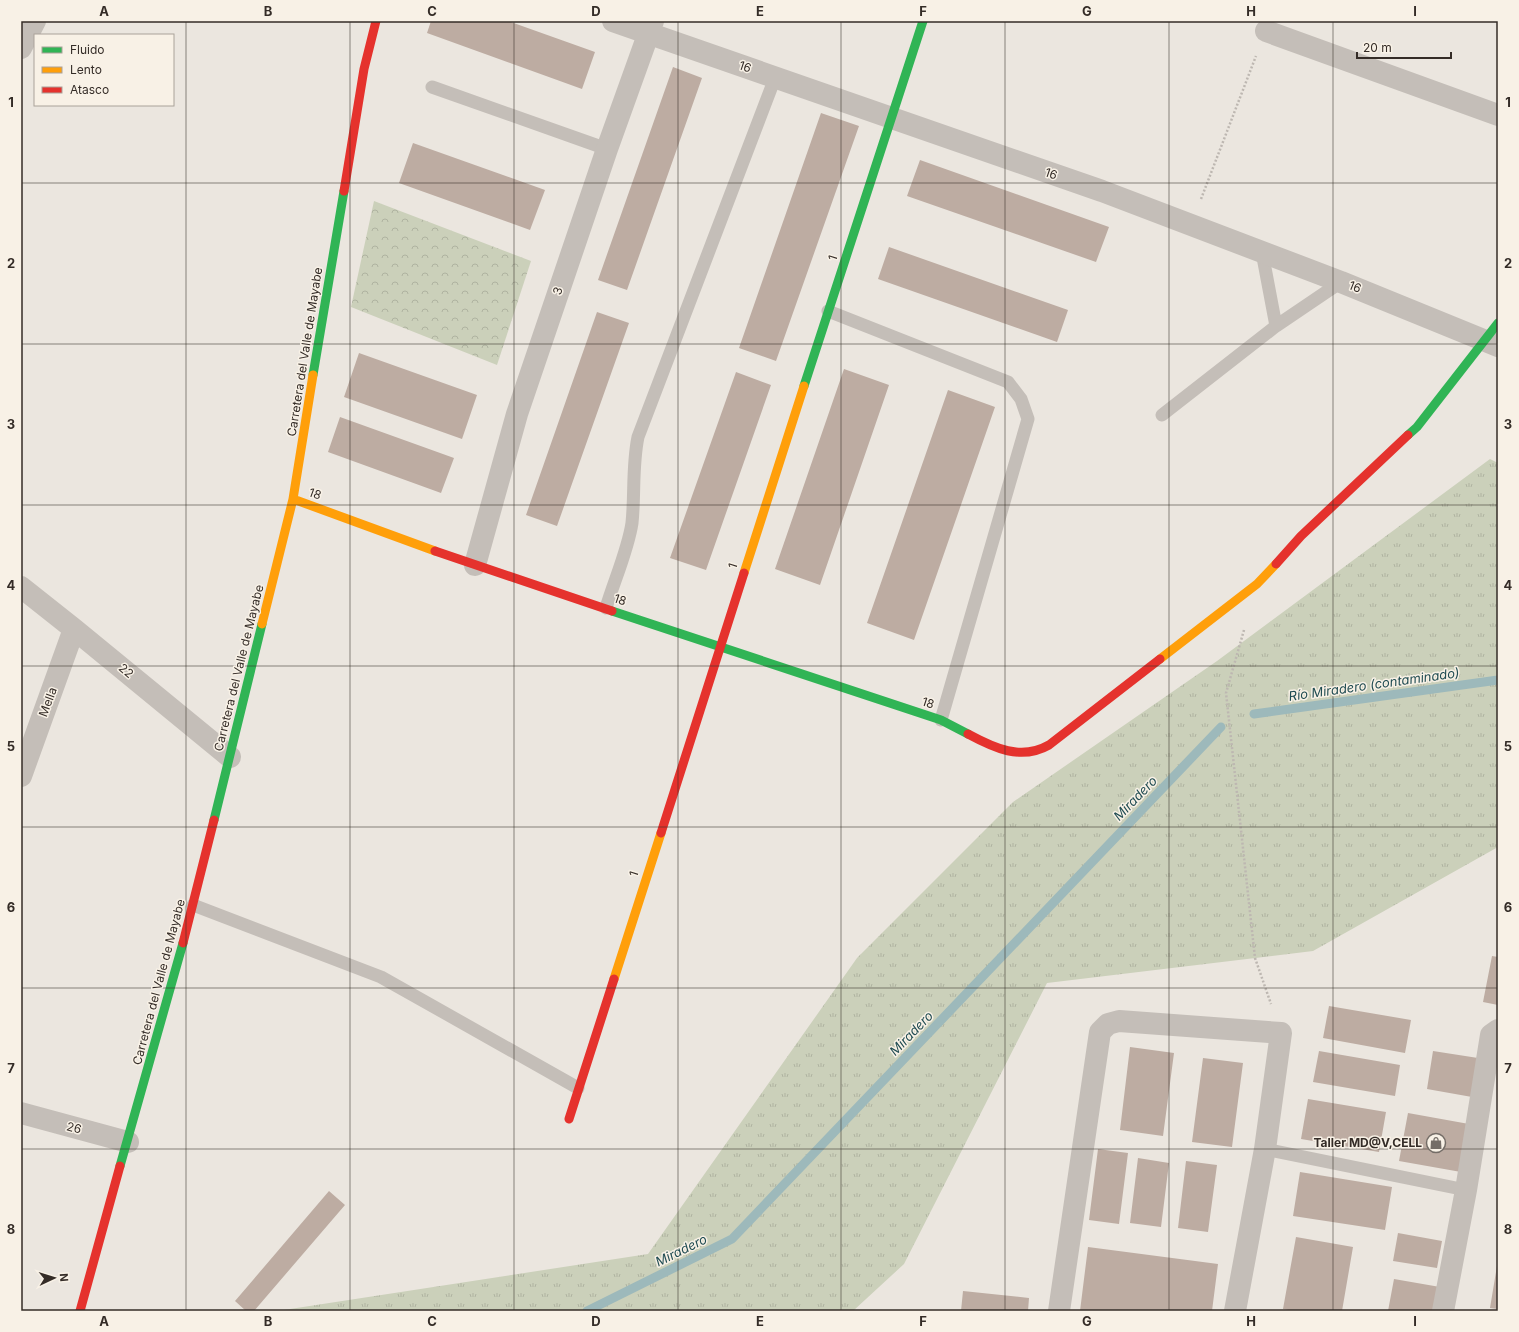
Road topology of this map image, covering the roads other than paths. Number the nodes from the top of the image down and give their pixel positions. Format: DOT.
graph roads {
  1 [pos="35,21"];
  2 [pos="376,21"];
  3 [pos="614,21"];
  4 [pos="923,21"];
  5 [pos="651,28"];
  6 [pos="1266,31"];
  7 [pos="21,48"];
  8 [pos="775,78"];
  9 [pos="432,87"];
  10 [pos="1498,116"];
  11 [pos="890,118"];
  12 [pos="607,149"];
  13 [pos="1262,252"];
  14 [pos="1340,282"];
  15 [pos="828,312"];
  16 [pos="1498,323"];
  17 [pos="1276,326"];
  18 [pos="1491,343"];
  19 [pos="1162,415"];
  20 [pos="293,499"];
  21 [pos="475,565"];
  22 [pos="21,587"];
  23 [pos="606,608"];
  24 [pos="74,629"];
  25 [pos="719,647"];
  26 [pos="941,720"];
  27 [pos="230,757"];
  28 [pos="21,776"];
  29 [pos="193,905"];
  30 [pos="1494,1032"];
  31 [pos="578,1088"];
  32 [pos="21,1114"];
  33 [pos="568,1119"];
  34 [pos="128,1142"];
  35 [pos="1266,1149"];
  36 [pos="1466,1190"];
  37 [pos="80,1311"];
  38 [pos="1059,1311"];
  39 [pos="1235,1311"];
  40 [pos="1443,1311"];
  1 -- 7 [label="street"];
  2 -- 20 [label="street, Carretera del Valle de Mayabe"];
  3 -- 5 [label="street, 16"];
  4 -- 11 [label="street, 1"];
  5 -- 8 [label="street, 16"];
  5 -- 12 [label="street, 3"];
  6 -- 10 [label="street"];
  8 -- 11 [label="street, 16"];
  8 -- 23 [label="lane"];
  9 -- 12 [label="lane"];
  11 -- 13 [label="street, 16"];
  11 -- 15 [label="street, 1"];
  12 -- 21 [label="street, 3"];
  13 -- 14 [label="street, 16"];
  13 -- 17 [label="lane"];
  14 -- 17 [label="lane"];
  14 -- 18 [label="street, 16"];
  15 -- 25 [label="street, 1"];
  15 -- 26 [label="lane"];
  16 -- 18 [label="street, 18"];
  17 -- 19 [label="lane"];
  18 -- 26 [label="street, 18"];
  20 -- 21 [label="street, 18"];
  20 -- 27 [label="street, Carretera del Valle de Mayabe"];
  21 -- 23 [label="street, 18"];
  22 -- 24 [label="street, 22"];
  23 -- 25 [label="street, 18"];
  24 -- 27 [label="street, 22"];
  24 -- 28 [label="street, Mella"];
  25 -- 26 [label="street, 18"];
  25 -- 31 [label="street, 1"];
  27 -- 29 [label="street, Carretera del Valle de Mayabe"];
  29 -- 31 [label="lane"];
  29 -- 34 [label="street, Carretera del Valle de Mayabe"];
  30 -- 36 [label="street"];
  31 -- 33 [label="street, 1"];
  32 -- 34 [label="street, 26"];
  34 -- 37 [label="street, Carretera del Valle de Mayabe"];
  35 -- 36 [label="lane"];
  35 -- 38 [label="street"];
  35 -- 39 [label="street"];
  36 -- 40 [label="street"];
}
